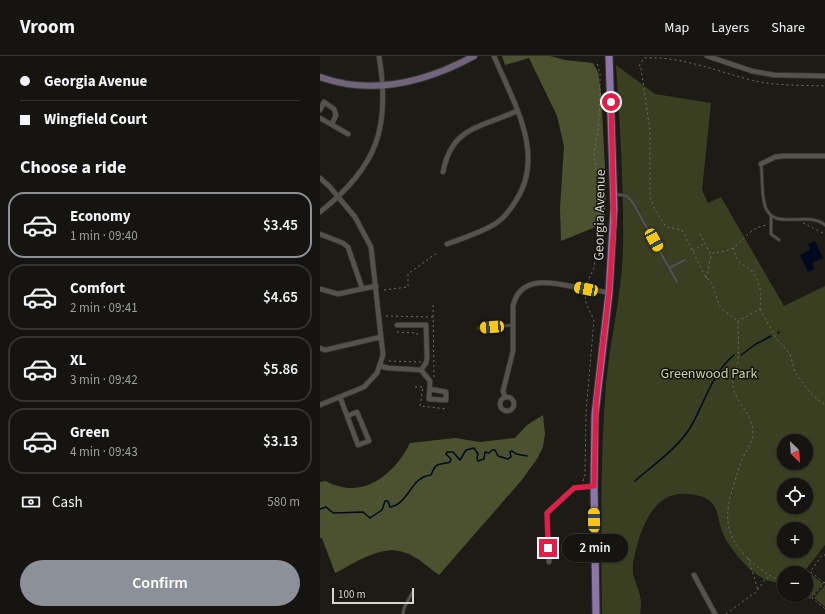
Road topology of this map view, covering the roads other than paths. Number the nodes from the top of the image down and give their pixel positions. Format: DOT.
graph roads {
  1 [pos="379,56"];
  2 [pos="474,56"];
  3 [pos="494,56"];
  4 [pos="609,56"];
  5 [pos="707,56"];
  6 [pos="825,76"];
  7 [pos="320,77"];
  8 [pos="383,86"];
  9 [pos="320,110"];
  10 [pos="517,112"];
  11 [pos="320,118"];
  12 [pos="332,124"];
  13 [pos="348,134"];
  14 [pos="825,156"];
  15 [pos="761,164"];
  16 [pos="443,172"];
  17 [pos="320,178"];
  18 [pos="614,194"];
  19 [pos="338,198"];
  20 [pos="320,212"];
  21 [pos="771,217"];
  22 [pos="825,225"];
  23 [pos="320,234"];
  24 [pos="779,240"];
  25 [pos="447,244"];
  26 [pos="685,260"];
  27 [pos="669,268"];
  28 [pos="677,282"];
  29 [pos="376,286"];
  30 [pos="362,288"];
  31 [pos="320,289"];
  32 [pos="609,293"];
  33 [pos="397,325"];
  34 [pos="513,325"];
  35 [pos="479,328"];
  36 [pos="381,337"];
  37 [pos="322,349"];
  38 [pos="380,366"];
  39 [pos="421,370"];
  40 [pos="430,390"];
  41 [pos="505,397"];
  42 [pos="340,398"];
  43 [pos="320,405"];
  44 [pos="347,416"];
  45 [pos="594,486"];
  46 [pos="549,562"];
  47 [pos="694,575"];
  48 [pos="412,593"];
  49 [pos="404,614"];
  50 [pos="596,614"];
  51 [pos="714,614"];
  1 -- 8 [label="street"];
  2 -- 8 [label="street"];
  3 -- 10 [label="street"];
  4 -- 18 [label="main road, Georgia Avenue"];
  5 -- 6 [label="street"];
  7 -- 8 [label="street"];
  8 -- 19 [label="street"];
  9 -- 12 [label="street"];
  10 -- 16 [label="street"];
  10 -- 25 [label="street"];
  11 -- 12 [label="street"];
  12 -- 13 [label="street"];
  14 -- 15 [label="street"];
  15 -- 21 [label="lane"];
  17 -- 19 [label="street"];
  18 -- 27 [label="lane"];
  18 -- 32 [label="main road, Georgia Avenue"];
  19 -- 20 [label="street"];
  19 -- 29 [label="street"];
  21 -- 22 [label="lane"];
  21 -- 24 [label="lane"];
  23 -- 30 [label="street"];
  26 -- 27 [label="lane"];
  27 -- 28 [label="lane"];
  29 -- 30 [label="street"];
  29 -- 36 [label="street"];
  30 -- 31 [label="street"];
  32 -- 34 [label="street"];
  32 -- 45 [label="main road, Georgia Avenue"];
  33 -- 39 [label="street"];
  34 -- 35 [label="lane"];
  34 -- 41 [label="street"];
  36 -- 37 [label="street"];
  36 -- 38 [label="street"];
  38 -- 39 [label="street"];
  38 -- 42 [label="street"];
  39 -- 40 [label="street"];
  42 -- 43 [label="street"];
  42 -- 44 [label="street"];
  44 -- 44 [label="street"];
  45 -- 46 [label="street"];
  45 -- 50 [label="main road, Georgia Avenue"];
  47 -- 51 [label="street"];
  48 -- 49 [label="lane"];
}
